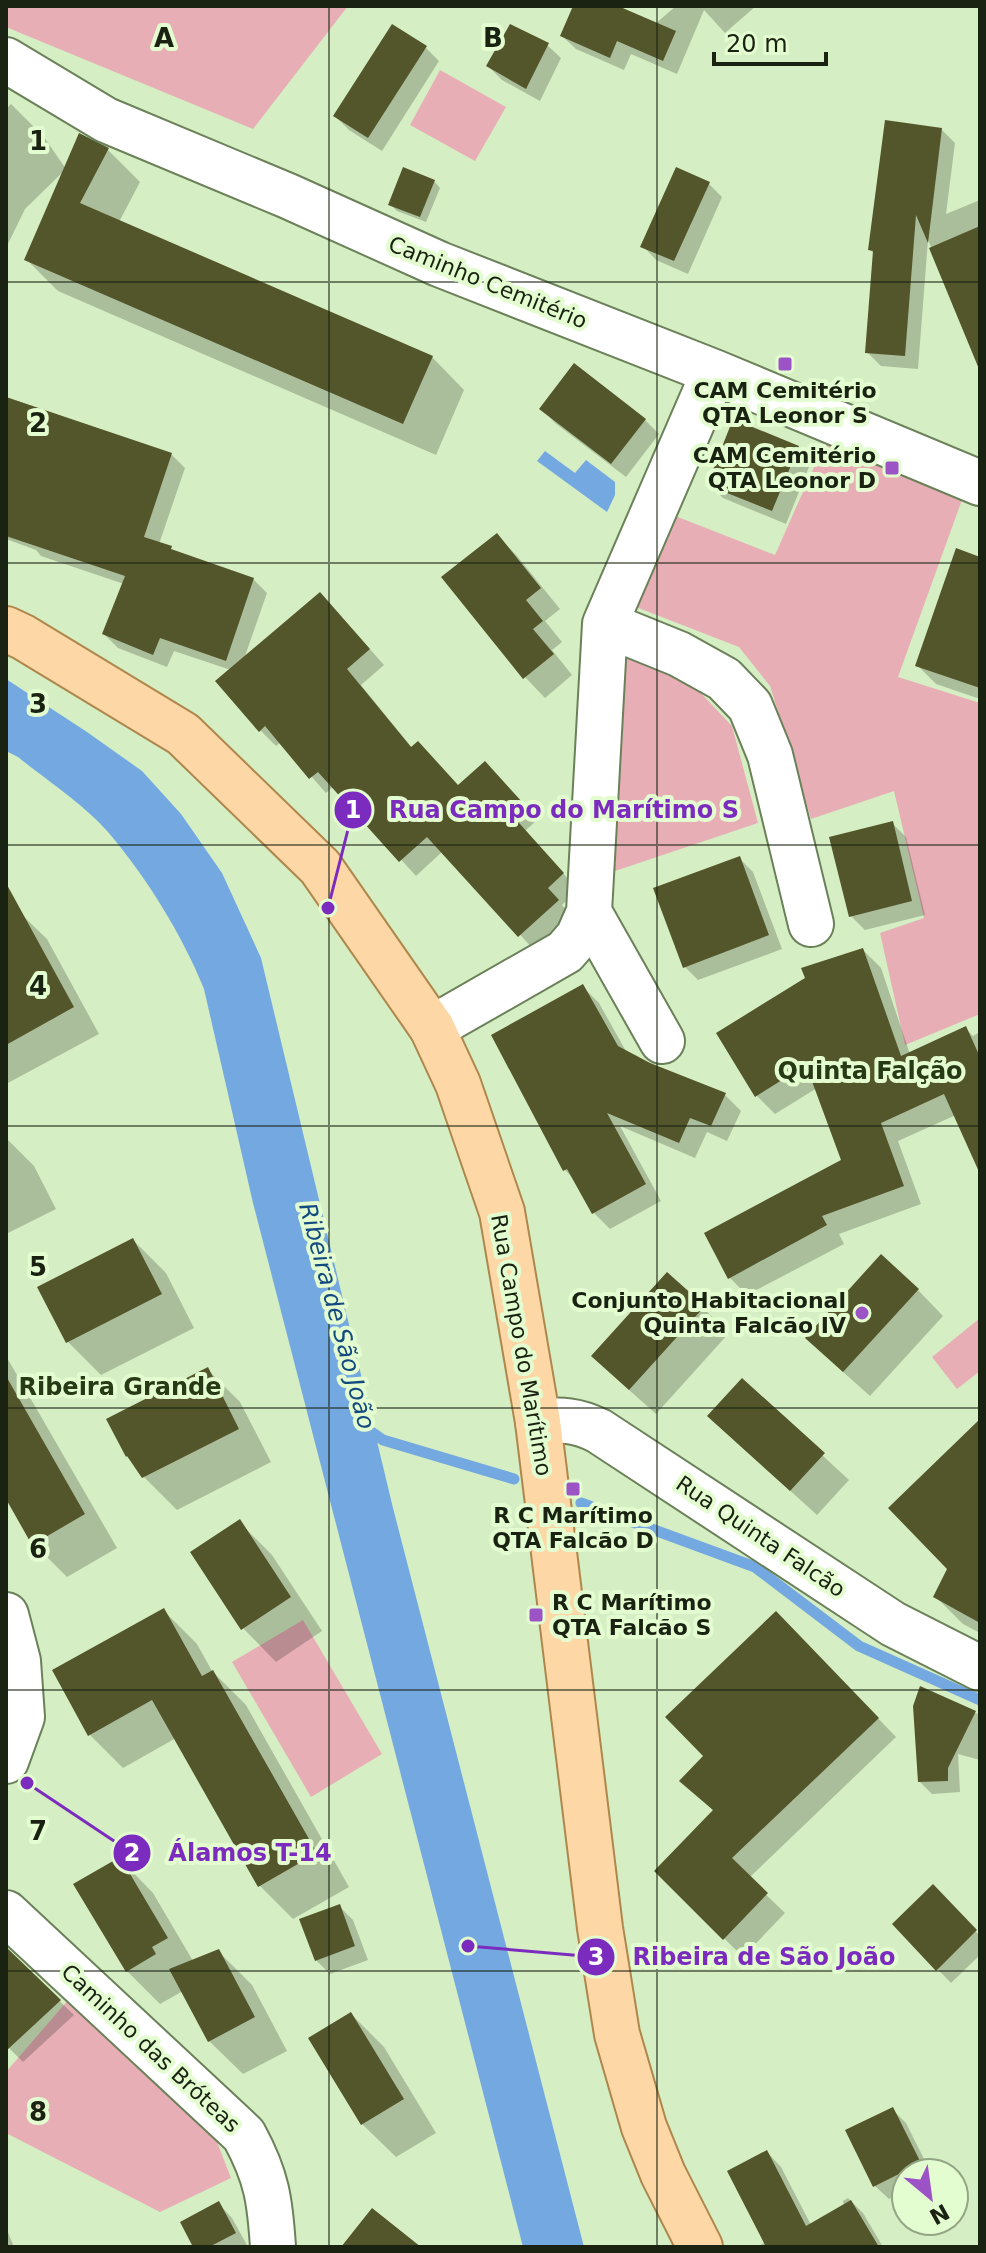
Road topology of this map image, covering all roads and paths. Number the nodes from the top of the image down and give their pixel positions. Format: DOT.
graph roads {
  1 [pos="6,60"];
  2 [pos="714,372"];
  3 [pos="980,483"];
  4 [pos="605,624"];
  5 [pos="6,629"];
  6 [pos="589,912"];
  7 [pos="811,924"];
  8 [pos="432,1028"];
  9 [pos="662,1041"];
  10 [pos="538,1422"];
  11 [pos="6,1615"];
  12 [pos="980,1668"];
  13 [pos="6,1761"];
  14 [pos="6,1913"];
  15 [pos="273,2247"];
  16 [pos="700,2247"];
  1 -- 2 [label="street, Caminho Cemitério"];
  2 -- 3 [label="street, Caminho Cemitério"];
  2 -- 4 [label="street"];
  4 -- 6 [label="street"];
  4 -- 7 [label="street"];
  5 -- 8 [label="main road, Rua Campo do Marítimo"];
  6 -- 8 [label="street"];
  6 -- 9 [label="street"];
  8 -- 10 [label="main road, Rua Campo do Marítimo"];
  10 -- 12 [label="street, Rua Quinta Falcão"];
  10 -- 16 [label="main road, Rua Campo do Marítimo"];
  11 -- 13 [label="street"];
  14 -- 15 [label="street, Caminho das Bróteas"];
}
